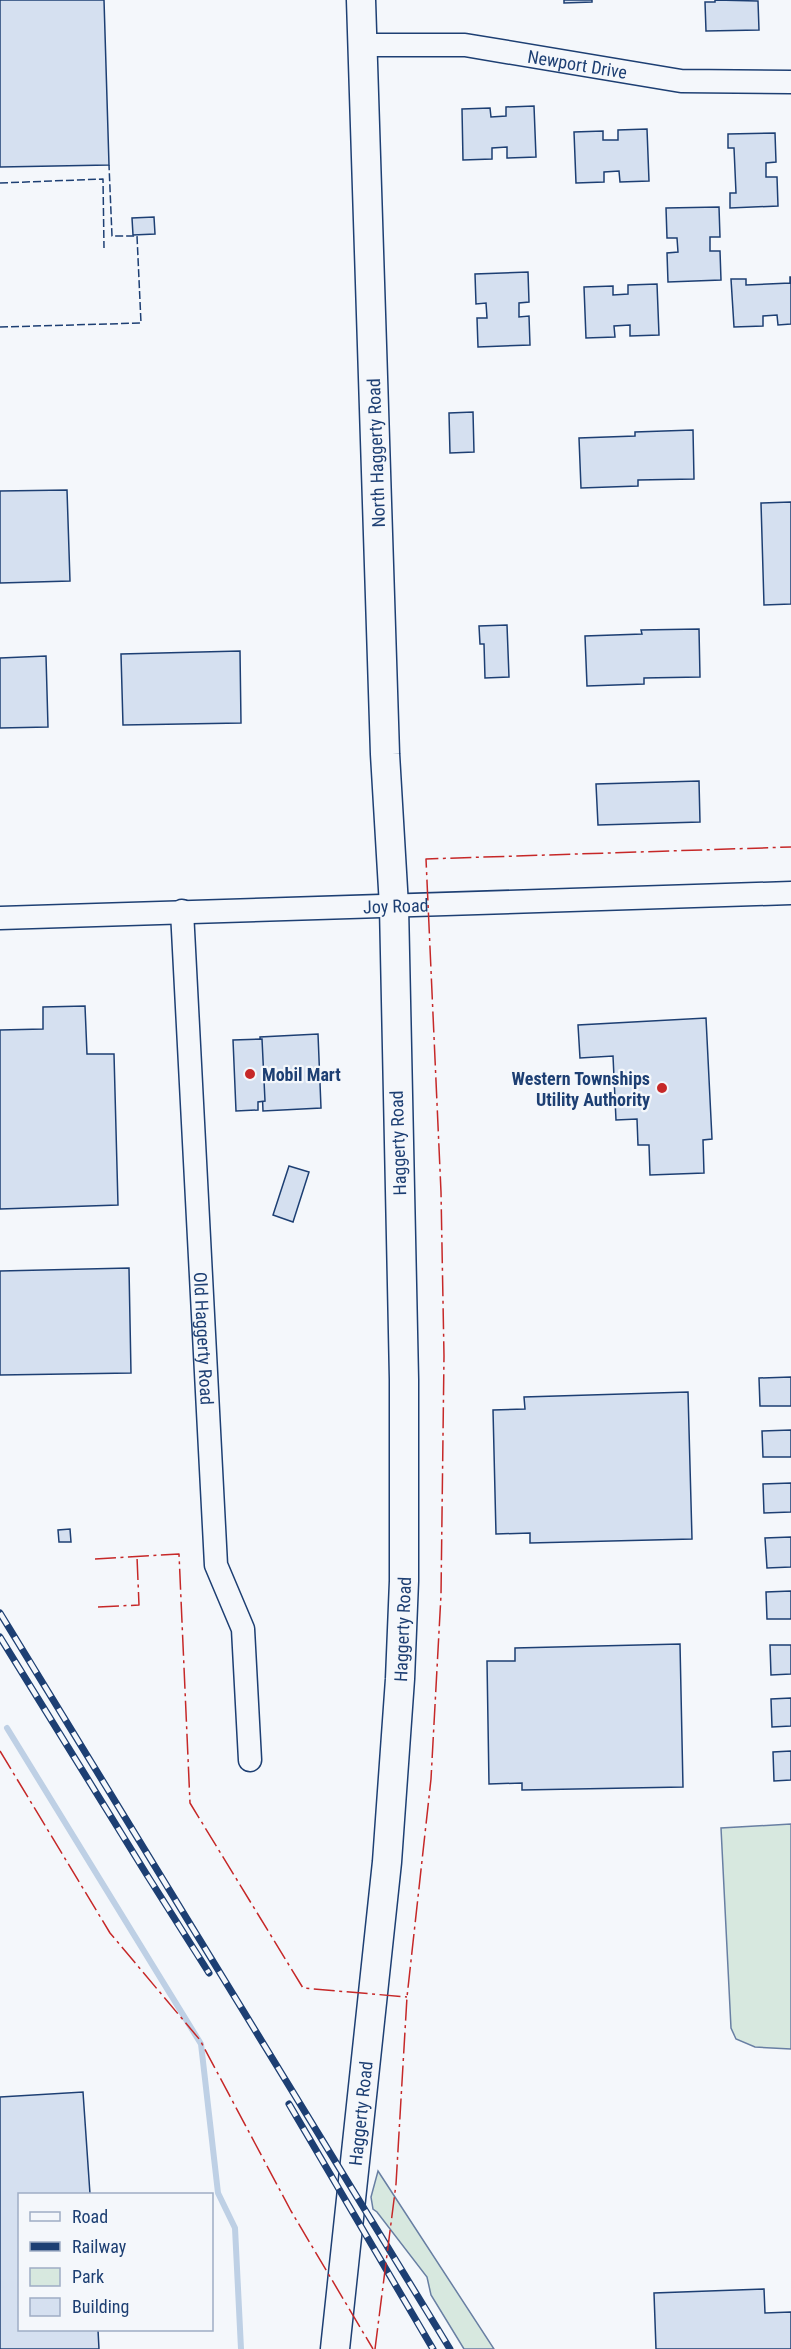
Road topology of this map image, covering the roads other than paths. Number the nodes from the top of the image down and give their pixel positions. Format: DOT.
graph roads {
  1 [pos="361,0"];
  2 [pos="363,45"];
  3 [pos="791,82"];
  4 [pos="791,893"];
  5 [pos="394,906"];
  6 [pos="182,911"];
  7 [pos="0,918"];
  8 [pos="250,1760"];
  9 [pos="335,2349"];
  1 -- 2 [label="main road, North Haggerty Road"];
  2 -- 3 [label="street, Newport Drive"];
  2 -- 5 [label="main road, North Haggerty Road"];
  4 -- 5 [label="street, Joy Road"];
  5 -- 6 [label="street, Joy Road"];
  5 -- 9 [label="main road, Haggerty Road"];
  6 -- 7 [label="street, Joy Road"];
  6 -- 8 [label="street, Old Haggerty Road"];
}
